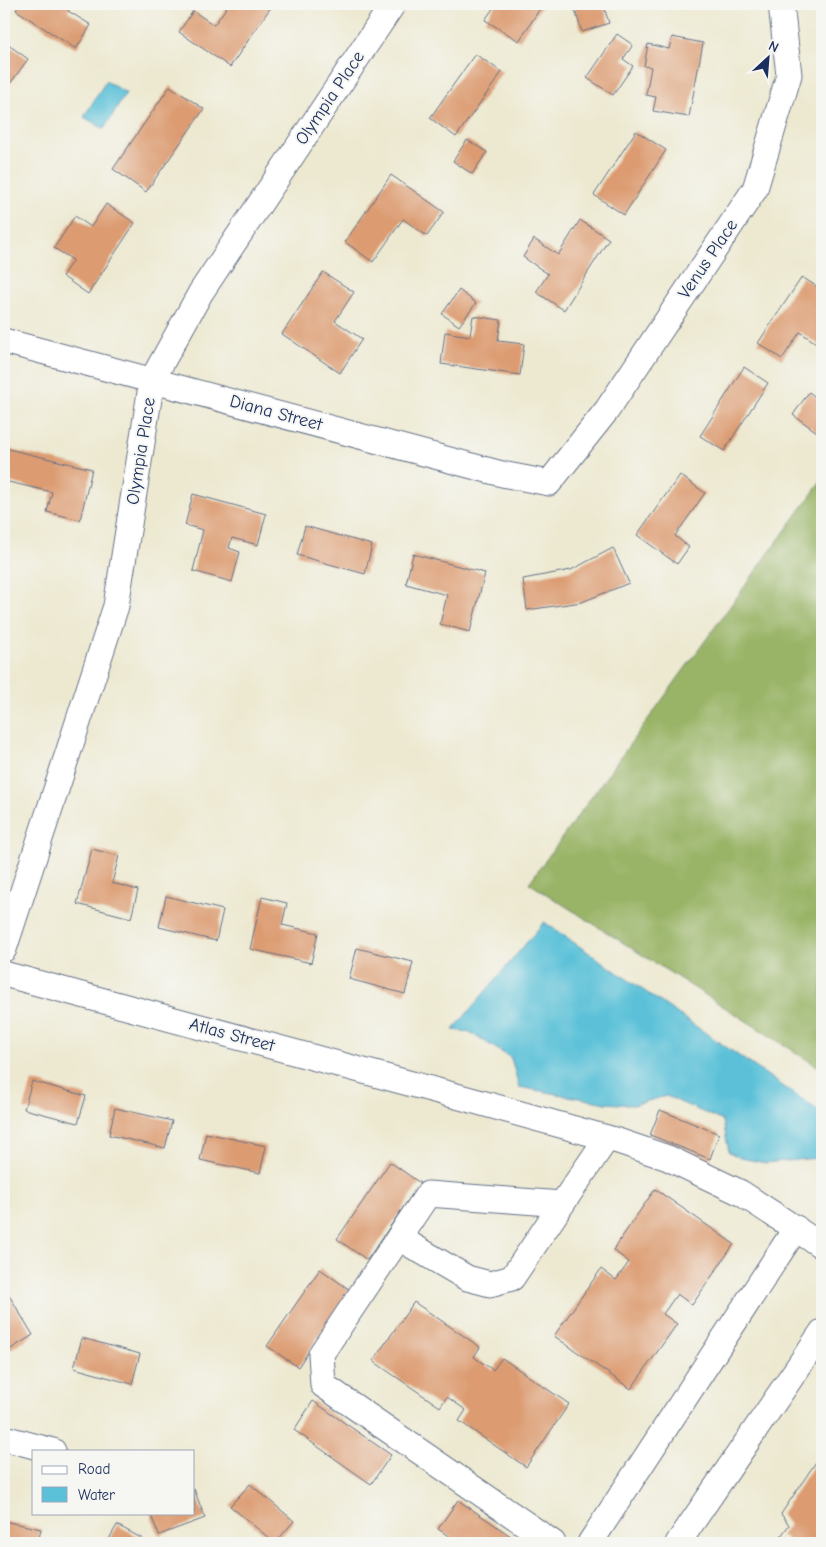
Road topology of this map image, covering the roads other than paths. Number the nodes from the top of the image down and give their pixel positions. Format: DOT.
graph roads {
  1 [pos="393,4"];
  2 [pos="781,4"];
  3 [pos="4,341"];
  4 [pos="152,380"];
  5 [pos="549,483"];
  6 [pos="4,949"];
  7 [pos="4,974"];
  8 [pos="607,1138"];
  9 [pos="562,1204"];
  10 [pos="796,1228"];
  11 [pos="399,1238"];
  12 [pos="822,1246"];
  13 [pos="822,1332"];
  14 [pos="4,1438"];
  15 [pos="49,1450"];
  16 [pos="553,1543"];
  17 [pos="590,1543"];
  18 [pos="678,1543"];
  1 -- 4 [label="street, Olympia Place"];
  2 -- 5 [label="street, Venus Place"];
  3 -- 4 [label="street, Diana Street"];
  4 -- 5 [label="street, Diana Street"];
  4 -- 6 [label="street, Olympia Place"];
  7 -- 8 [label="street, Atlas Street"];
  8 -- 9 [label="street"];
  8 -- 10 [label="street, Atlas Street"];
  9 -- 11 [label="street"];
  9 -- 11 [label="street"];
  10 -- 12 [label="street, Atlas Street"];
  10 -- 17 [label="street"];
  11 -- 16 [label="street"];
  13 -- 18 [label="street"];
  14 -- 15 [label="street"];
}
